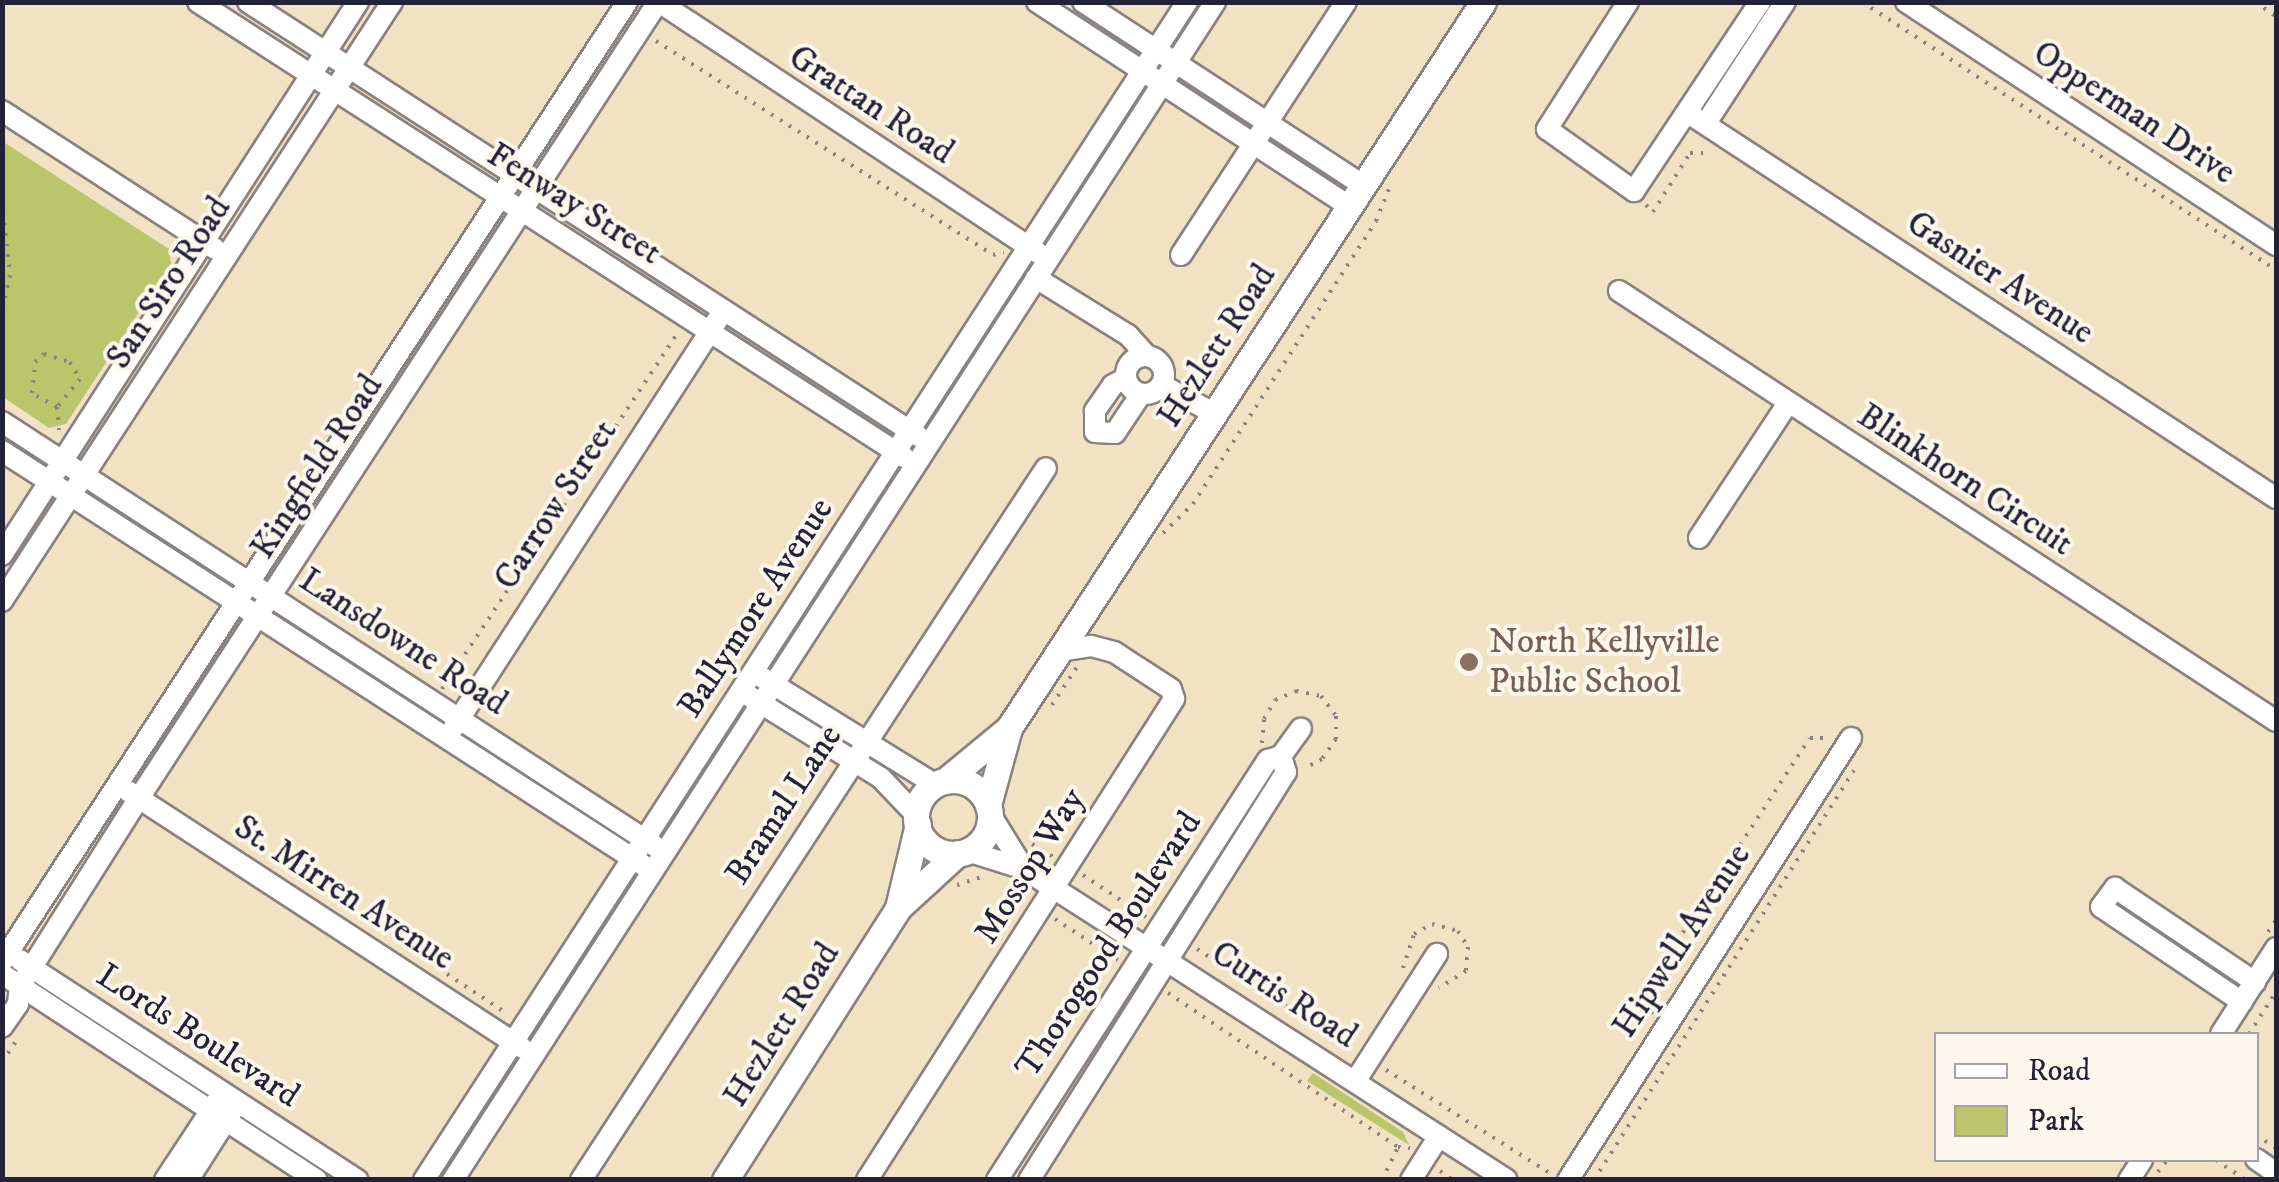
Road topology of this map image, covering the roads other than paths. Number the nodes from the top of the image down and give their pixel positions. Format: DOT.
graph roads {
  1 [pos="198,2"];
  2 [pos="248,2"];
  3 [pos="358,2"];
  4 [pos="392,2"];
  5 [pos="627,2"];
  6 [pos="659,2"];
  7 [pos="1037,2"];
  8 [pos="1083,2"];
  9 [pos="1187,2"];
  10 [pos="1215,2"];
  11 [pos="1346,2"];
  12 [pos="1483,2"];
  13 [pos="1628,2"];
  14 [pos="1760,2"];
  15 [pos="1785,2"];
  16 [pos="1906,2"];
  17 [pos="1156,50"];
  18 [pos="324,53"];
  19 [pos="1176,63"];
  20 [pos="349,69"];
  21 [pos="1143,72"];
  22 [pos="310,76"];
  23 [pos="1162,84"];
  24 [pos="334,92"];
  25 [pos="2,111"];
  26 [pos="1697,118"];
  27 [pos="1266,126"];
  28 [pos="1253,144"];
  29 [pos="516,175"];
  30 [pos="538,189"];
  31 [pos="1356,195"];
  32 [pos="503,196"];
  33 [pos="524,210"];
  34 [pos="204,242"];
  35 [pos="2276,245"];
  36 [pos="1018,249"];
  37 [pos="1181,255"];
  38 [pos="226,256"];
  39 [pos="1042,269"];
  40 [pos="1619,291"];
  41 [pos="724,311"];
  42 [pos="711,329"];
  43 [pos="1147,356"];
  44 [pos="1162,385"];
  45 [pos="1788,403"];
  46 [pos="1215,414"];
  47 [pos="2,422"];
  48 [pos="909,430"];
  49 [pos="927,442"];
  50 [pos="2,451"];
  51 [pos="896,451"];
  52 [pos="62,462"];
  53 [pos="914,464"];
  54 [pos="1046,468"];
  55 [pos="82,474"];
  56 [pos="49,483"];
  57 [pos="70,496"];
  58 [pos="2276,498"];
  59 [pos="1699,538"];
  60 [pos="2,554"];
  61 [pos="252,583"];
  62 [pos="271,595"];
  63 [pos="2,601"];
  64 [pos="239,603"];
  65 [pos="258,616"];
  66 [pos="1060,651"];
  67 [pos="753,672"];
  68 [pos="772,683"];
  69 [pos="740,691"];
  70 [pos="760,703"];
  71 [pos="463,712"];
  72 [pos="2276,720"];
  73 [pos="1009,728"];
  74 [pos="1301,728"];
  75 [pos="447,736"];
  76 [pos="1850,738"];
  77 [pos="858,750"];
  78 [pos="1281,756"];
  79 [pos="940,783"];
  80 [pos="120,786"];
  81 [pos="139,798"];
  82 [pos="989,810"];
  83 [pos="917,820"];
  84 [pos="644,838"];
  85 [pos="963,852"];
  86 [pos="665,853"];
  87 [pos="1003,854"];
  88 [pos="632,857"];
  89 [pos="653,872"];
  90 [pos="1055,889"];
  91 [pos="898,908"];
  92 [pos="1147,946"];
  93 [pos="2276,948"];
  94 [pos="4,954"];
  95 [pos="1437,954"];
  96 [pos="1168,959"];
  97 [pos="18,976"];
  98 [pos="2255,982"];
  99 [pos="2242,1002"];
  100 [pos="2,1027"];
  101 [pos="2223,1032"];
  102 [pos="512,1042"];
  103 [pos="532,1054"];
  104 [pos="1356,1080"];
  105 [pos="231,1096"];
  106 [pos="219,1114"];
  107 [pos="1439,1136"];
  108 [pos="1001,1178"];
  109 [pos="165,1180"];
  110 [pos="188,1180"];
  111 [pos="318,1180"];
  112 [pos="358,1180"];
  113 [pos="424,1180"];
  114 [pos="453,1180"];
  115 [pos="581,1180"];
  116 [pos="726,1180"];
  117 [pos="867,1180"];
  118 [pos="1028,1180"];
  119 [pos="1411,1180"];
  120 [pos="1508,1180"];
  121 [pos="1568,1180"];
  1 -- 22 [label="street, Fenway Street"];
  2 -- 18 [label="street, Fenway Street"];
  3 -- 18 [label="street, San Siro Road"];
  4 -- 20 [label="street, San Siro Road"];
  5 -- 29 [label="street, Kingfield Road"];
  6 -- 30 [label="street, Kingfield Road"];
  6 -- 36 [label="street, Grattan Road"];
  7 -- 21 [label="street"];
  8 -- 17 [label="street"];
  9 -- 17 [label="street, Ballymore Avenue"];
  10 -- 19 [label="street, Ballymore Avenue"];
  11 -- 27 [label="street"];
  12 -- 31 [label="main road, Hezlett Road"];
  13 -- 26 [label="street"];
  14 -- 26 [label="street"];
  15 -- 26 [label="street"];
  16 -- 35 [label="street, Opperman Drive"];
  17 -- 19 [label="street"];
  17 -- 21 [label="street, Ballymore Avenue"];
  18 -- 20 [label="street, Fenway Street"];
  18 -- 22 [label="street, San Siro Road"];
  19 -- 23 [label="street, Ballymore Avenue"];
  19 -- 27 [label="street"];
  20 -- 24 [label="street, San Siro Road"];
  20 -- 29 [label="street, Fenway Street"];
  21 -- 23 [label="street"];
  21 -- 36 [label="street, Ballymore Avenue"];
  22 -- 24 [label="street, Fenway Street"];
  22 -- 34 [label="street, San Siro Road"];
  23 -- 28 [label="street"];
  23 -- 39 [label="street, Ballymore Avenue"];
  24 -- 32 [label="street, Fenway Street"];
  24 -- 38 [label="street, San Siro Road"];
  25 -- 34 [label="street"];
  26 -- 58 [label="street, Gasnier Avenue"];
  27 -- 28 [label="street"];
  27 -- 31 [label="street"];
  28 -- 31 [label="street"];
  28 -- 37 [label="street"];
  29 -- 30 [label="street, Fenway Street"];
  29 -- 32 [label="street, Kingfield Road"];
  30 -- 33 [label="street, Kingfield Road"];
  30 -- 41 [label="street, Fenway Street"];
  31 -- 46 [label="main road, Hezlett Road"];
  32 -- 33 [label="street, Fenway Street"];
  32 -- 61 [label="street, Kingfield Road"];
  33 -- 42 [label="street, Fenway Street"];
  33 -- 62 [label="street, Kingfield Road"];
  34 -- 38 [label="street"];
  34 -- 52 [label="street, San Siro Road"];
  36 -- 39 [label="street, Grattan Road"];
  36 -- 48 [label="street, Ballymore Avenue"];
  38 -- 55 [label="street, San Siro Road"];
  39 -- 43 [label="street, Grattan Road"];
  39 -- 49 [label="street, Ballymore Avenue"];
  40 -- 45 [label="street, Blinkhorn Circuit"];
  41 -- 42 [label="street, Carrow Street"];
  41 -- 48 [label="street, Fenway Street"];
  42 -- 51 [label="street, Fenway Street"];
  42 -- 71 [label="street, Carrow Street"];
  43 -- 44 [label="street"];
  43 -- 44 [label="street"];
  44 -- 46 [label="street"];
  45 -- 59 [label="street"];
  45 -- 72 [label="street, Blinkhorn Circuit"];
  46 -- 66 [label="main road, Hezlett Road"];
  47 -- 52 [label="street, Lansdowne Road"];
  48 -- 49 [label="street, Fenway Street"];
  48 -- 51 [label="street, Ballymore Avenue"];
  49 -- 53 [label="street, Ballymore Avenue"];
  50 -- 56 [label="street, Lansdowne Road"];
  51 -- 53 [label="street, Fenway Street"];
  51 -- 67 [label="street, Ballymore Avenue"];
  52 -- 55 [label="street, Lansdowne Road"];
  52 -- 56 [label="street, San Siro Road"];
  53 -- 68 [label="street, Ballymore Avenue"];
  54 -- 77 [label="street, Bramal Lane"];
  55 -- 57 [label="street, San Siro Road"];
  55 -- 61 [label="street, Lansdowne Road"];
  56 -- 57 [label="street, Lansdowne Road"];
  56 -- 60 [label="street, San Siro Road"];
  57 -- 63 [label="street, San Siro Road"];
  57 -- 64 [label="street, Lansdowne Road"];
  61 -- 62 [label="street, Lansdowne Road"];
  61 -- 64 [label="street, Kingfield Road"];
  62 -- 65 [label="street, Kingfield Road"];
  62 -- 71 [label="street, Lansdowne Road"];
  64 -- 65 [label="street, Lansdowne Road"];
  64 -- 80 [label="street, Kingfield Road"];
  65 -- 75 [label="street, Lansdowne Road"];
  65 -- 81 [label="street, Kingfield Road"];
  66 -- 73 [label="main road, Hezlett Road"];
  66 -- 90 [label="street, Mossop Way"];
  67 -- 68 [label="street"];
  67 -- 69 [label="street, Ballymore Avenue"];
  68 -- 70 [label="street, Ballymore Avenue"];
  68 -- 77 [label="street"];
  69 -- 70 [label="street"];
  69 -- 84 [label="street, Ballymore Avenue"];
  70 -- 77 [label="street"];
  70 -- 86 [label="street, Ballymore Avenue"];
  71 -- 75 [label="street, Carrow Street"];
  71 -- 84 [label="street, Lansdowne Road"];
  73 -- 79 [label="main road, Hezlett Road"];
  73 -- 82 [label="main road, Hezlett Road"];
  74 -- 78 [label="street, Thorogood Boulevard"];
  75 -- 88 [label="street, Lansdowne Road"];
  76 -- 121 [label="street, Hipwell Avenue"];
  77 -- 79 [label="street"];
  77 -- 83 [label="street"];
  77 -- 115 [label="street, Bramal Lane"];
  78 -- 92 [label="street, Thorogood Boulevard"];
  78 -- 96 [label="street, Thorogood Boulevard"];
  79 -- 82 [label="main road"];
  79 -- 83 [label="main road"];
  80 -- 81 [label="street, St. Mirren Avenue"];
  80 -- 94 [label="street, Kingfield Road"];
  81 -- 97 [label="street, Kingfield Road"];
  81 -- 102 [label="street, St. Mirren Avenue"];
  82 -- 85 [label="main road"];
  82 -- 87 [label="street, Curtis Road"];
  83 -- 85 [label="main road"];
  83 -- 91 [label="main road, Hezlett Road"];
  84 -- 86 [label="street, Lansdowne Road"];
  84 -- 88 [label="street, Ballymore Avenue"];
  85 -- 87 [label="street"];
  85 -- 91 [label="main road, Hezlett Road"];
  86 -- 89 [label="street, Ballymore Avenue"];
  87 -- 90 [label="street, Curtis Road"];
  88 -- 89 [label="street, Lansdowne Road"];
  88 -- 102 [label="street, Ballymore Avenue"];
  89 -- 103 [label="street, Ballymore Avenue"];
  90 -- 92 [label="street, Curtis Road"];
  90 -- 117 [label="street, Mossop Way"];
  91 -- 116 [label="main road, Hezlett Road"];
  92 -- 96 [label="street, Curtis Road"];
  92 -- 108 [label="street, Thorogood Boulevard"];
  93 -- 98 [label="street"];
  94 -- 97 [label="street, Lords Boulevard"];
  95 -- 104 [label="street"];
  96 -- 104 [label="street, Curtis Road"];
  96 -- 118 [label="street, Thorogood Boulevard"];
  97 -- 100 [label="street, Kingfield Road"];
  97 -- 105 [label="street, Lords Boulevard"];
  97 -- 106 [label="street, Lords Boulevard"];
  98 -- 99 [label="street"];
  98 -- 99 [label="street"];
  99 -- 101 [label="street"];
  102 -- 103 [label="street, St. Mirren Avenue"];
  102 -- 113 [label="street, Ballymore Avenue"];
  103 -- 114 [label="street, Ballymore Avenue"];
  104 -- 107 [label="street, Curtis Road"];
  105 -- 106 [label="street"];
  105 -- 112 [label="street, Lords Boulevard"];
  106 -- 109 [label="street"];
  106 -- 110 [label="street"];
  106 -- 111 [label="street, Lords Boulevard"];
  107 -- 119 [label="street"];
  107 -- 120 [label="street, Curtis Road"];
}
